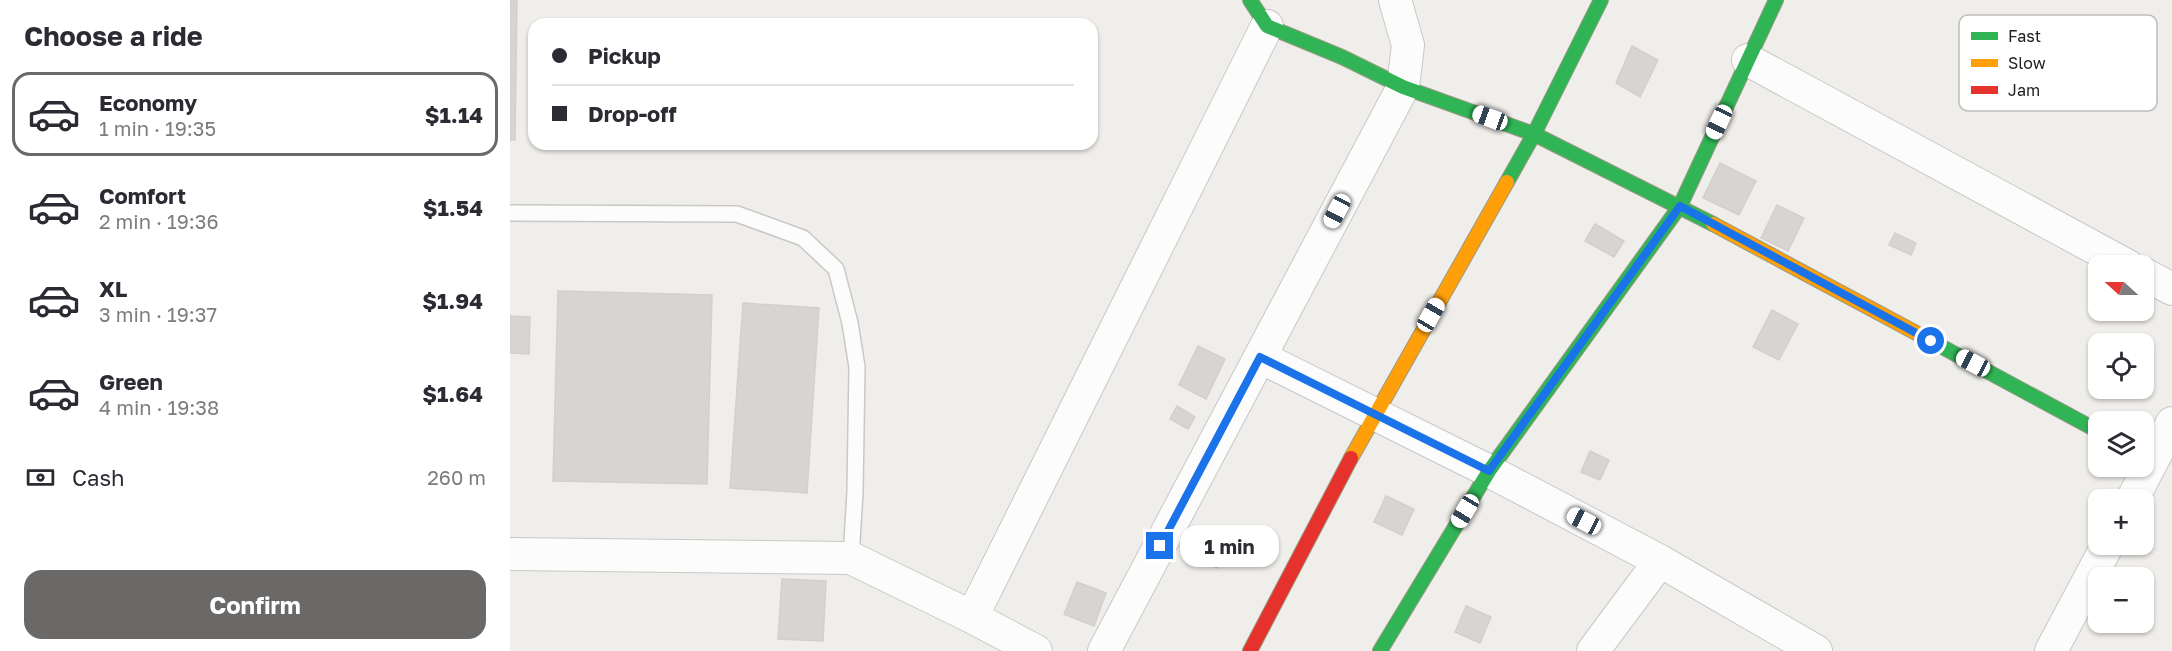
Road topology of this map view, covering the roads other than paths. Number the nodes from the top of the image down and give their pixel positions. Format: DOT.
graph roads {
  1 [pos="1250,0"];
  2 [pos="1395,0"];
  3 [pos="1601,0"];
  4 [pos="1776,0"];
  5 [pos="1267,26"];
  6 [pos="1748,60"];
  7 [pos="1403,87"];
  8 [pos="1534,134"];
  9 [pos="1680,206"];
  10 [pos="510,213"];
  11 [pos="2108,255"];
  12 [pos="2154,279"];
  13 [pos="2172,289"];
  14 [pos="1260,357"];
  15 [pos="1373,415"];
  16 [pos="2172,423"];
  17 [pos="2088,426"];
  18 [pos="2154,449"];
  19 [pos="1489,471"];
  20 [pos="510,554"];
  21 [pos="2102,555"];
  22 [pos="850,558"];
  23 [pos="1660,561"];
  24 [pos="972,617"];
  25 [pos="1036,651"];
  26 [pos="1104,651"];
  27 [pos="1250,651"];
  28 [pos="1380,651"];
  29 [pos="1593,651"];
  30 [pos="1816,651"];
  31 [pos="2051,651"];
  1 -- 5 [label="street"];
  2 -- 7 [label="street"];
  3 -- 8 [label="street"];
  4 -- 6 [label="street"];
  5 -- 7 [label="street"];
  5 -- 24 [label="street"];
  6 -- 9 [label="street"];
  6 -- 11 [label="street"];
  7 -- 8 [label="street"];
  7 -- 14 [label="street"];
  8 -- 9 [label="street"];
  8 -- 15 [label="street"];
  9 -- 17 [label="street"];
  9 -- 19 [label="street"];
  10 -- 22 [label="lane"];
  12 -- 13 [label="street"];
  14 -- 15 [label="street"];
  14 -- 26 [label="street"];
  15 -- 19 [label="street"];
  15 -- 27 [label="street"];
  16 -- 18 [label="street"];
  19 -- 23 [label="street"];
  19 -- 28 [label="street"];
  20 -- 22 [label="street"];
  21 -- 31 [label="street"];
  22 -- 24 [label="street"];
  23 -- 29 [label="street"];
  23 -- 30 [label="street"];
  24 -- 25 [label="street"];
}
